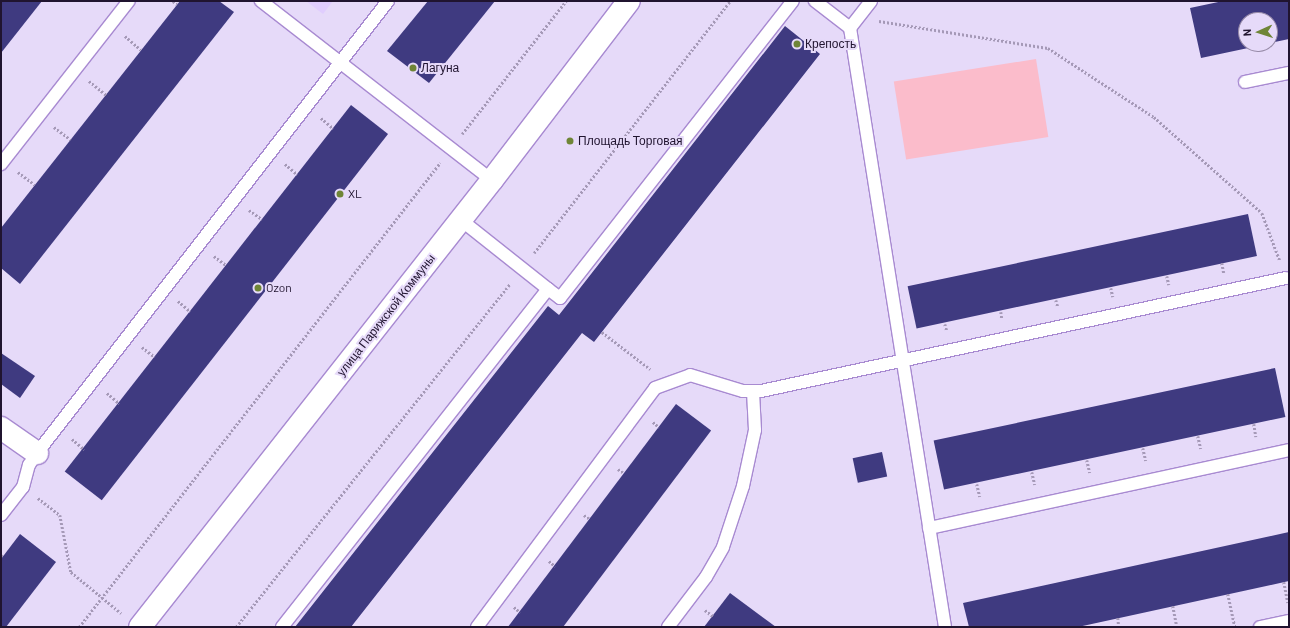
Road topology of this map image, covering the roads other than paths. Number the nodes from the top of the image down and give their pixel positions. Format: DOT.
graph roads {
  1 [pos="129,1"];
  2 [pos="260,1"];
  3 [pos="388,1"];
  4 [pos="628,1"];
  5 [pos="793,1"];
  6 [pos="815,1"];
  7 [pos="871,1"];
  8 [pos="850,28"];
  9 [pos="340,64"];
  10 [pos="1289,73"];
  11 [pos="1245,82"];
  12 [pos="1,164"];
  13 [pos="492,180"];
  14 [pos="461,220"];
  15 [pos="1286,278"];
  16 [pos="548,289"];
  17 [pos="903,361"];
  18 [pos="753,391"];
  19 [pos="1,428"];
  20 [pos="1289,450"];
  21 [pos="37,453"];
  22 [pos="1,515"];
  23 [pos="930,528"];
  24 [pos="1289,621"];
  25 [pos="132,622"];
  26 [pos="282,627"];
  27 [pos="477,627"];
  28 [pos="668,627"];
  29 [pos="945,627"];
  30 [pos="1260,627"];
  1 -- 12 [label="lane"];
  2 -- 9 [label="lane"];
  3 -- 9 [label="lane"];
  4 -- 13 [label="main road, улица Парижской Коммуны"];
  5 -- 16 [label="lane"];
  6 -- 8 [label="lane"];
  7 -- 8 [label="lane"];
  8 -- 17 [label="lane"];
  9 -- 13 [label="lane"];
  9 -- 21 [label="lane"];
  10 -- 11 [label="lane"];
  13 -- 14 [label="main road, улица Парижской Коммуны"];
  14 -- 16 [label="lane"];
  14 -- 25 [label="main road, улица Парижской Коммуны"];
  15 -- 17 [label="lane"];
  16 -- 26 [label="lane"];
  17 -- 18 [label="lane"];
  17 -- 23 [label="lane"];
  18 -- 27 [label="lane"];
  18 -- 28 [label="lane"];
  19 -- 21 [label="main road"];
  20 -- 23 [label="lane"];
  21 -- 22 [label="lane"];
  23 -- 29 [label="lane"];
  24 -- 30 [label="lane"];
}
